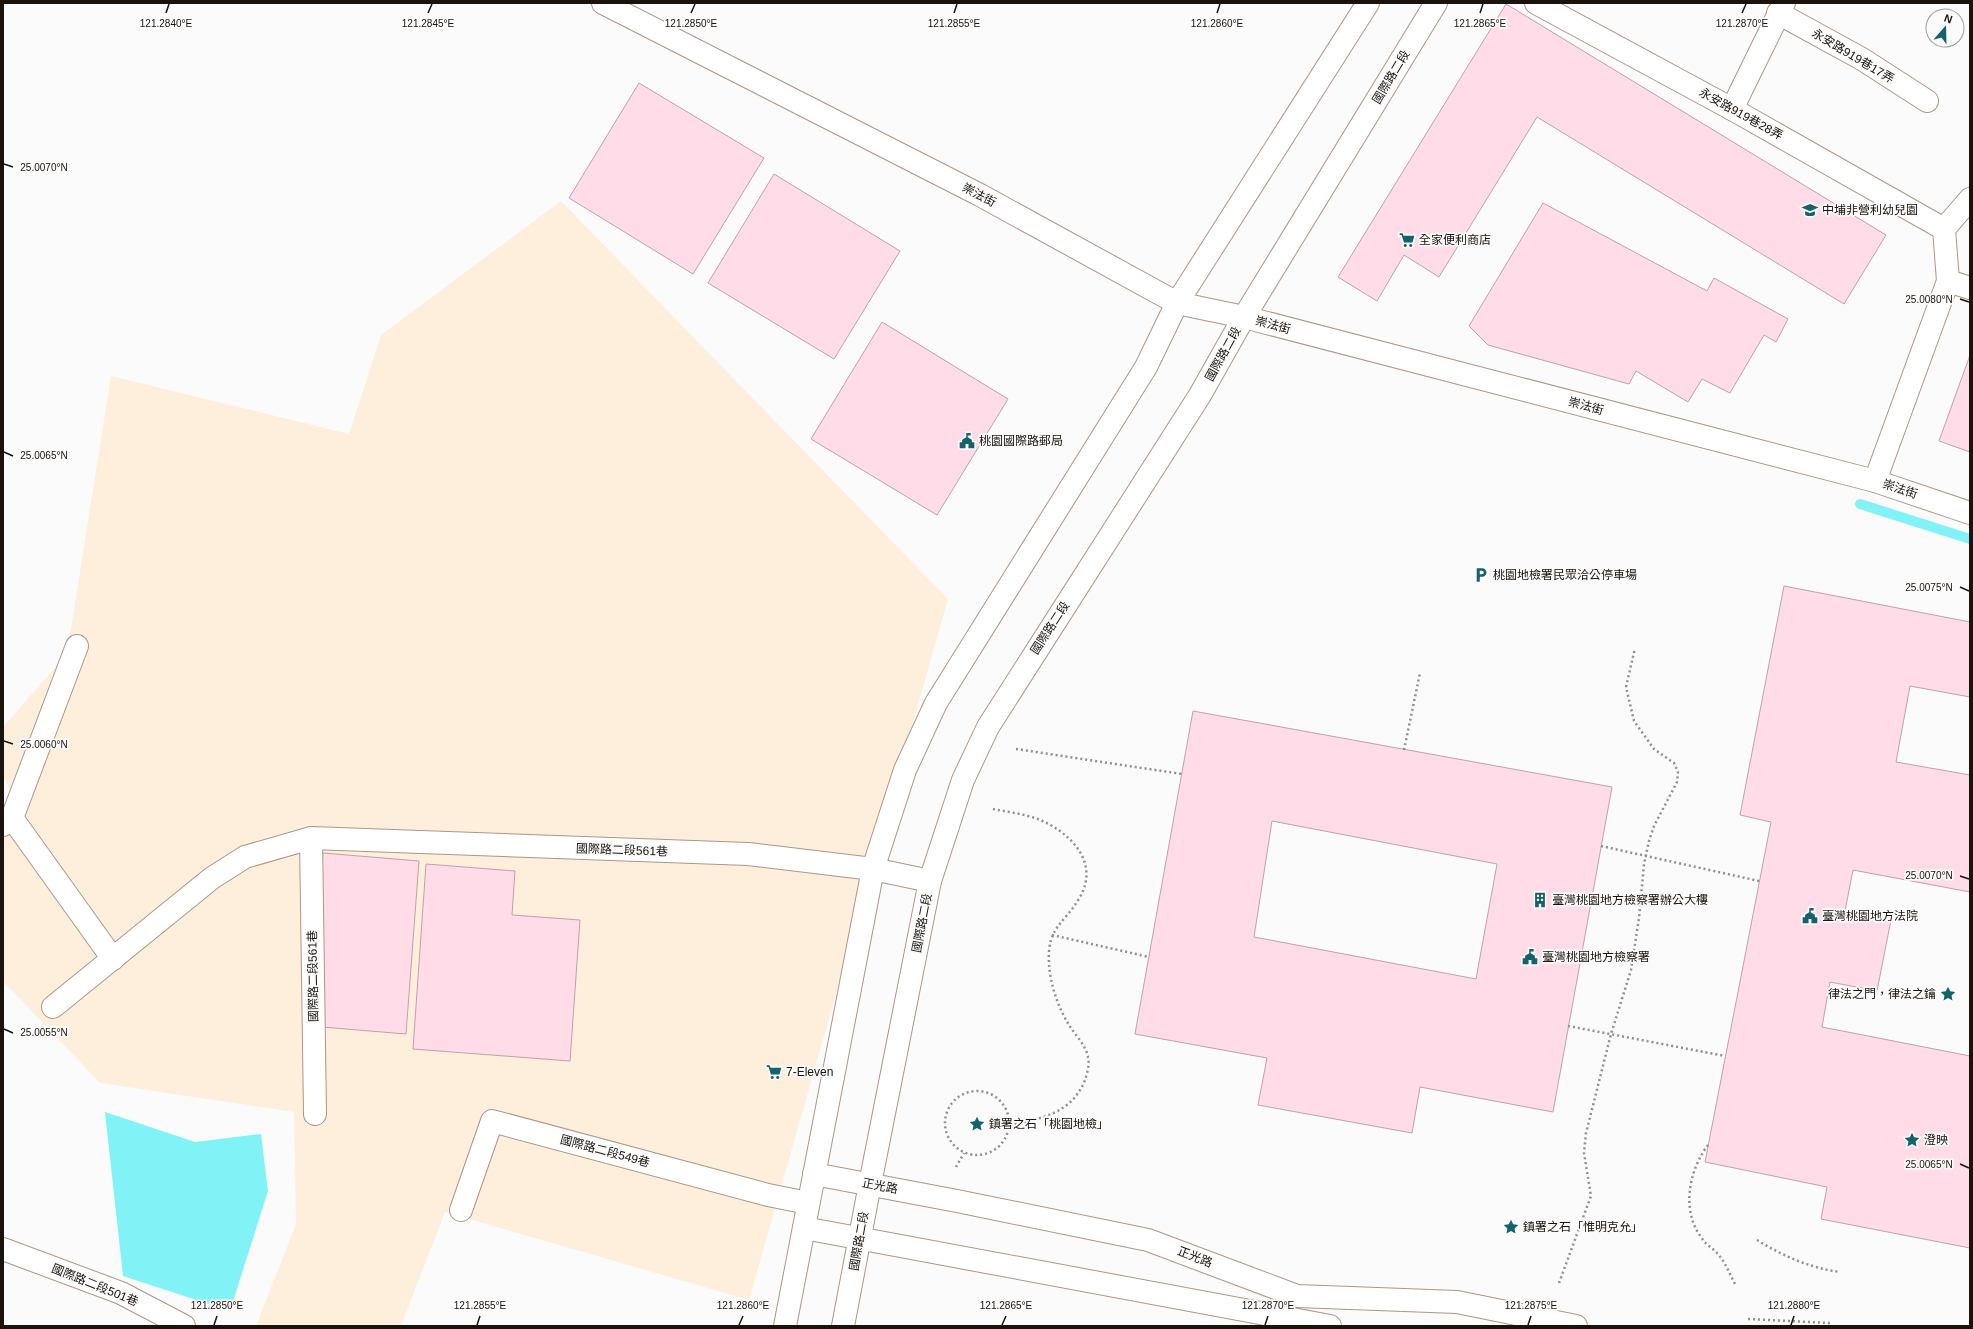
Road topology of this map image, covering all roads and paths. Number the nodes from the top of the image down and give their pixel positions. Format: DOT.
graph roads {
  1 [pos="603,3"];
  2 [pos="1368,3"];
  3 [pos="1436,3"];
  4 [pos="1536,3"];
  5 [pos="1781,8"];
  6 [pos="1927,101"];
  7 [pos="1732,109"];
  8 [pos="1970,199"];
  9 [pos="1944,229"];
  10 [pos="1948,281"];
  11 [pos="1970,288"];
  12 [pos="1177,303"];
  13 [pos="1244,317"];
  14 [pos="1875,481"];
  15 [pos="1970,513"];
  16 [pos="77,646"];
  17 [pos="1635,648"];
  18 [pos="1420,674"];
  19 [pos="1016,749"];
  20 [pos="1404,750"];
  21 [pos="1182,774"];
  22 [pos="993,809"];
  23 [pos="8,821"];
  24 [pos="311,838"];
  25 [pos="1601,846"];
  26 [pos="1646,856"];
  27 [pos="873,870"];
  28 [pos="930,881"];
  29 [pos="1759,881"];
  30 [pos="1052,935"];
  31 [pos="1149,957"];
  32 [pos="113,959"];
  33 [pos="53,1007"];
  34 [pos="1568,1026"];
  35 [pos="1611,1034"];
  36 [pos="1725,1056"];
  37 [pos="315,1114"];
  38 [pos="1008,1126"];
  39 [pos="1708,1145"];
  40 [pos="964,1153"];
  41 [pos="956,1167"];
  42 [pos="814,1174"];
  43 [pos="870,1184"];
  44 [pos="808,1203"];
  45 [pos="461,1210"];
  46 [pos="804,1228"];
  47 [pos="860,1238"];
  48 [pos="1757,1240"];
  49 [pos="3,1248"];
  50 [pos="1840,1272"];
  51 [pos="1559,1283"];
  52 [pos="1735,1284"];
  53 [pos="1748,1319"];
  54 [pos="1830,1323"];
  55 [pos="184,1326"];
  56 [pos="785,1326"];
  57 [pos="843,1326"];
  58 [pos="1330,1326"];
  59 [pos="1576,1326"];
  1 -- 12 [label="street, 崇法街"];
  2 -- 12 [label="street"];
  3 -- 13 [label="street, 國際路二段"];
  4 -- 7 [label="street, 永安路919巷28弄"];
  5 -- 6 [label="street, 永安路919巷17弄"];
  5 -- 7 [label="street"];
  7 -- 9 [label="street, 永安路919巷28弄"];
  8 -- 9 [label="street"];
  9 -- 10 [label="street"];
  10 -- 11 [label="street"];
  10 -- 14 [label="street"];
  12 -- 13 [label="street, 崇法街"];
  12 -- 27 [label="street"];
  13 -- 14 [label="street, 崇法街"];
  13 -- 28 [label="street, 國際路二段"];
  14 -- 15 [label="street, 崇法街"];
  16 -- 23 [label="street"];
  17 -- 26 [label="path"];
  18 -- 20 [label="path"];
  19 -- 21 [label="path"];
  22 -- 30 [label="path"];
  23 -- 32 [label="street"];
  24 -- 27 [label="street, 國際路二段561巷"];
  24 -- 32 [label="street, 國際路二段561巷"];
  24 -- 37 [label="street, 國際路二段561巷"];
  25 -- 26 [label="path"];
  26 -- 29 [label="path"];
  26 -- 35 [label="path"];
  27 -- 28 [label="street, 國際路二段561巷"];
  27 -- 42 [label="street"];
  28 -- 43 [label="street, 國際路二段"];
  30 -- 31 [label="path"];
  30 -- 38 [label="path"];
  32 -- 33 [label="street, 國際路二段561巷"];
  34 -- 35 [label="path"];
  35 -- 36 [label="path"];
  35 -- 51 [label="path"];
  38 -- 40 [label="path"];
  38 -- 40 [label="path"];
  39 -- 52 [label="path"];
  40 -- 41 [label="path"];
  42 -- 43 [label="street, 正光路"];
  42 -- 44 [label="street"];
  43 -- 47 [label="street, 國際路二段"];
  43 -- 59 [label="street, 正光路"];
  44 -- 45 [label="street, 國際路二段549巷"];
  44 -- 46 [label="street"];
  46 -- 47 [label="street"];
  46 -- 56 [label="street"];
  47 -- 57 [label="street, 國際路二段"];
  47 -- 58 [label="street"];
  48 -- 50 [label="path"];
  49 -- 55 [label="street, 國際路二段501巷"];
  53 -- 54 [label="path"];
}
